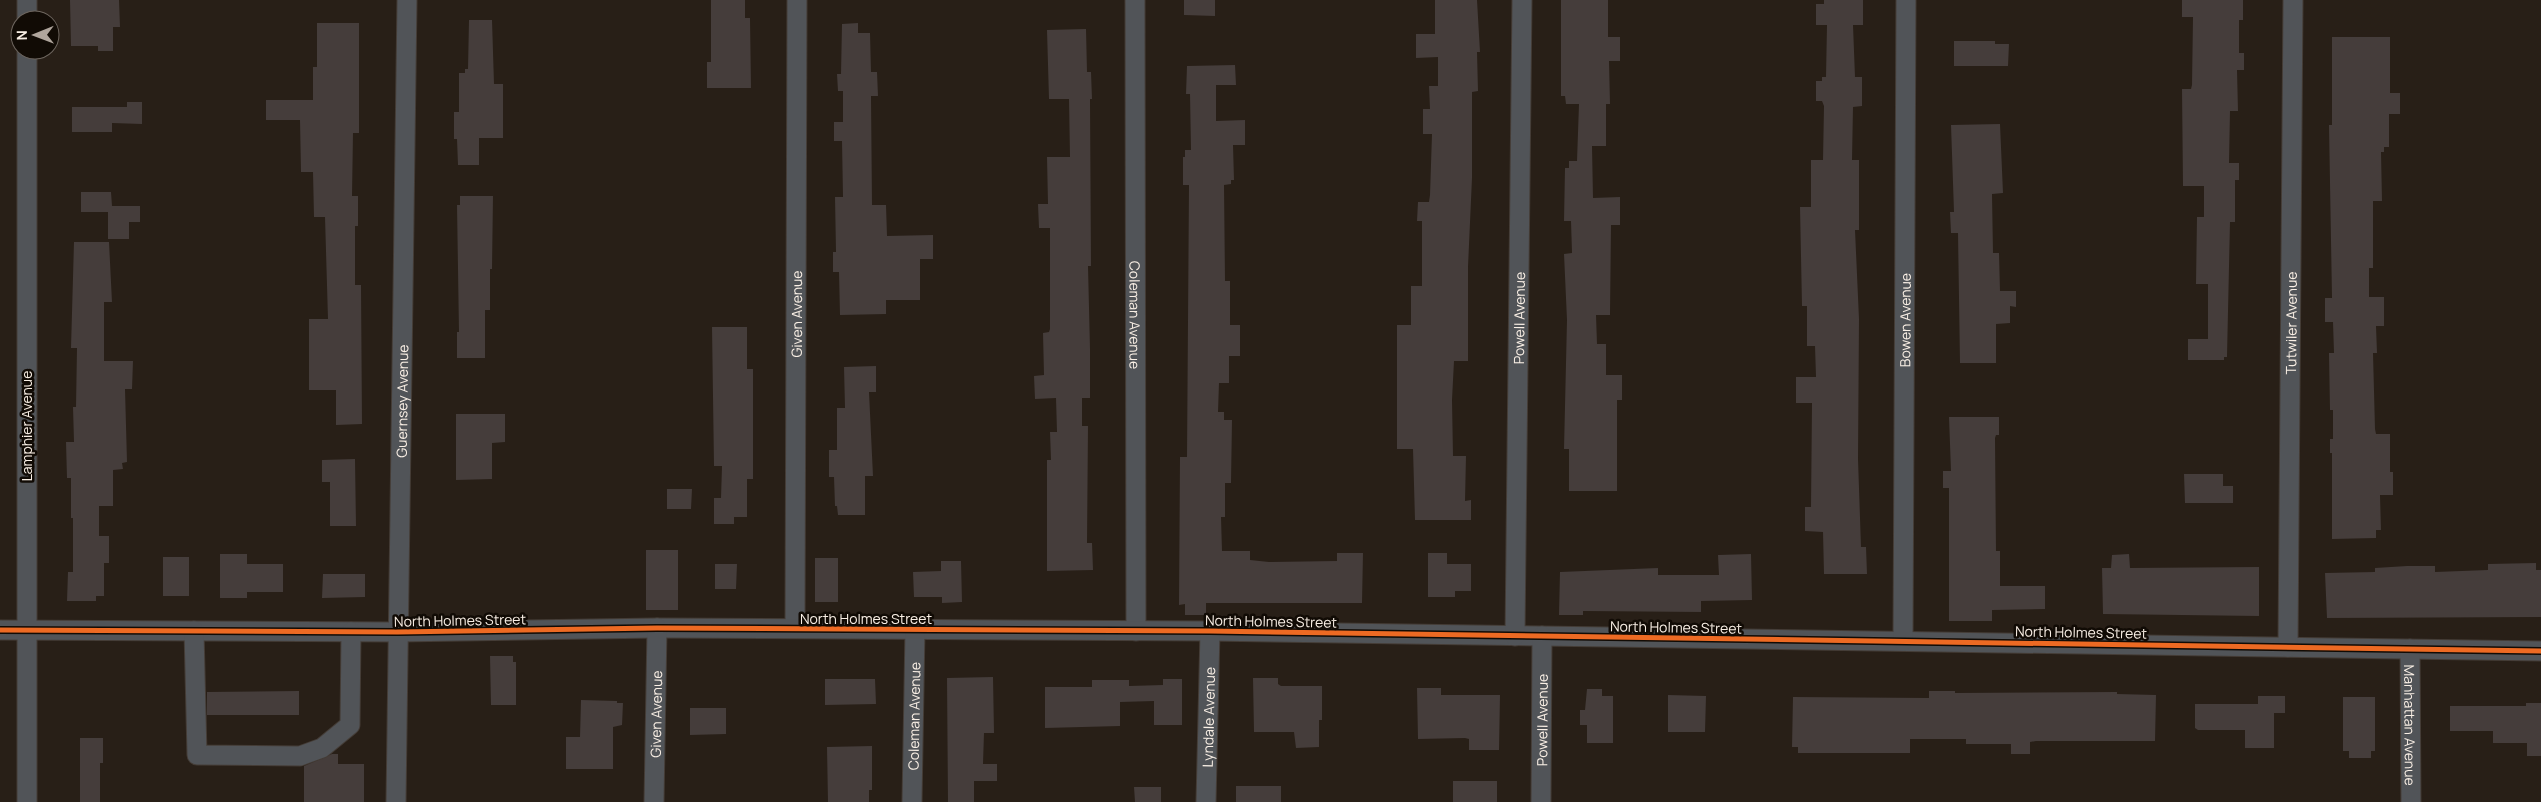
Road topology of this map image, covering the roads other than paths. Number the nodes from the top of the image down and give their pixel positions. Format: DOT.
graph roads {
  1 [pos="407,0"];
  2 [pos="797,0"];
  3 [pos="1135,0"];
  4 [pos="1522,0"];
  5 [pos="1906,0"];
  6 [pos="2294,0"];
  7 [pos="26,60"];
  8 [pos="657,628"];
  9 [pos="795,628"];
  10 [pos="915,629"];
  11 [pos="0,630"];
  12 [pos="26,630"];
  13 [pos="194,631"];
  14 [pos="1136,631"];
  15 [pos="351,632"];
  16 [pos="398,632"];
  17 [pos="1210,632"];
  18 [pos="1515,636"];
  19 [pos="1542,636"];
  20 [pos="1903,641"];
  21 [pos="2288,647"];
  22 [pos="2410,649"];
  23 [pos="2541,651"];
  24 [pos="27,802"];
  25 [pos="396,802"];
  26 [pos="654,802"];
  27 [pos="912,802"];
  28 [pos="1206,802"];
  29 [pos="1542,802"];
  30 [pos="2411,802"];
  1 -- 16 [label="street, Guernsey Avenue"];
  2 -- 9 [label="street, Given Avenue"];
  3 -- 14 [label="street, Coleman Avenue"];
  4 -- 18 [label="street, Powell Avenue"];
  5 -- 20 [label="street, Bowen Avenue"];
  6 -- 21 [label="street, Tutwiler Avenue"];
  7 -- 12 [label="street, Lamphier Avenue"];
  8 -- 9 [label="street, North Holmes Street"];
  8 -- 16 [label="street, North Holmes Street"];
  8 -- 26 [label="street, Given Avenue"];
  9 -- 10 [label="street, North Holmes Street"];
  10 -- 14 [label="street, North Holmes Street"];
  10 -- 27 [label="street, Coleman Avenue"];
  11 -- 12 [label="street, North Holmes Street"];
  12 -- 13 [label="street, North Holmes Street"];
  12 -- 24 [label="street, Lamphier Avenue"];
  13 -- 15 [label="street, North Holmes Street"];
  13 -- 15 [label="street"];
  14 -- 17 [label="street, North Holmes Street"];
  15 -- 16 [label="street, North Holmes Street"];
  16 -- 25 [label="street, Guernsey Avenue"];
  17 -- 18 [label="street, North Holmes Street"];
  17 -- 28 [label="street, Lyndale Avenue"];
  18 -- 19 [label="street, North Holmes Street"];
  19 -- 20 [label="street, North Holmes Street"];
  19 -- 29 [label="street, Powell Avenue"];
  20 -- 21 [label="street, North Holmes Street"];
  21 -- 22 [label="street, North Holmes Street"];
  22 -- 23 [label="street, North Holmes Street"];
  22 -- 30 [label="street, Manhattan Avenue"];
}
